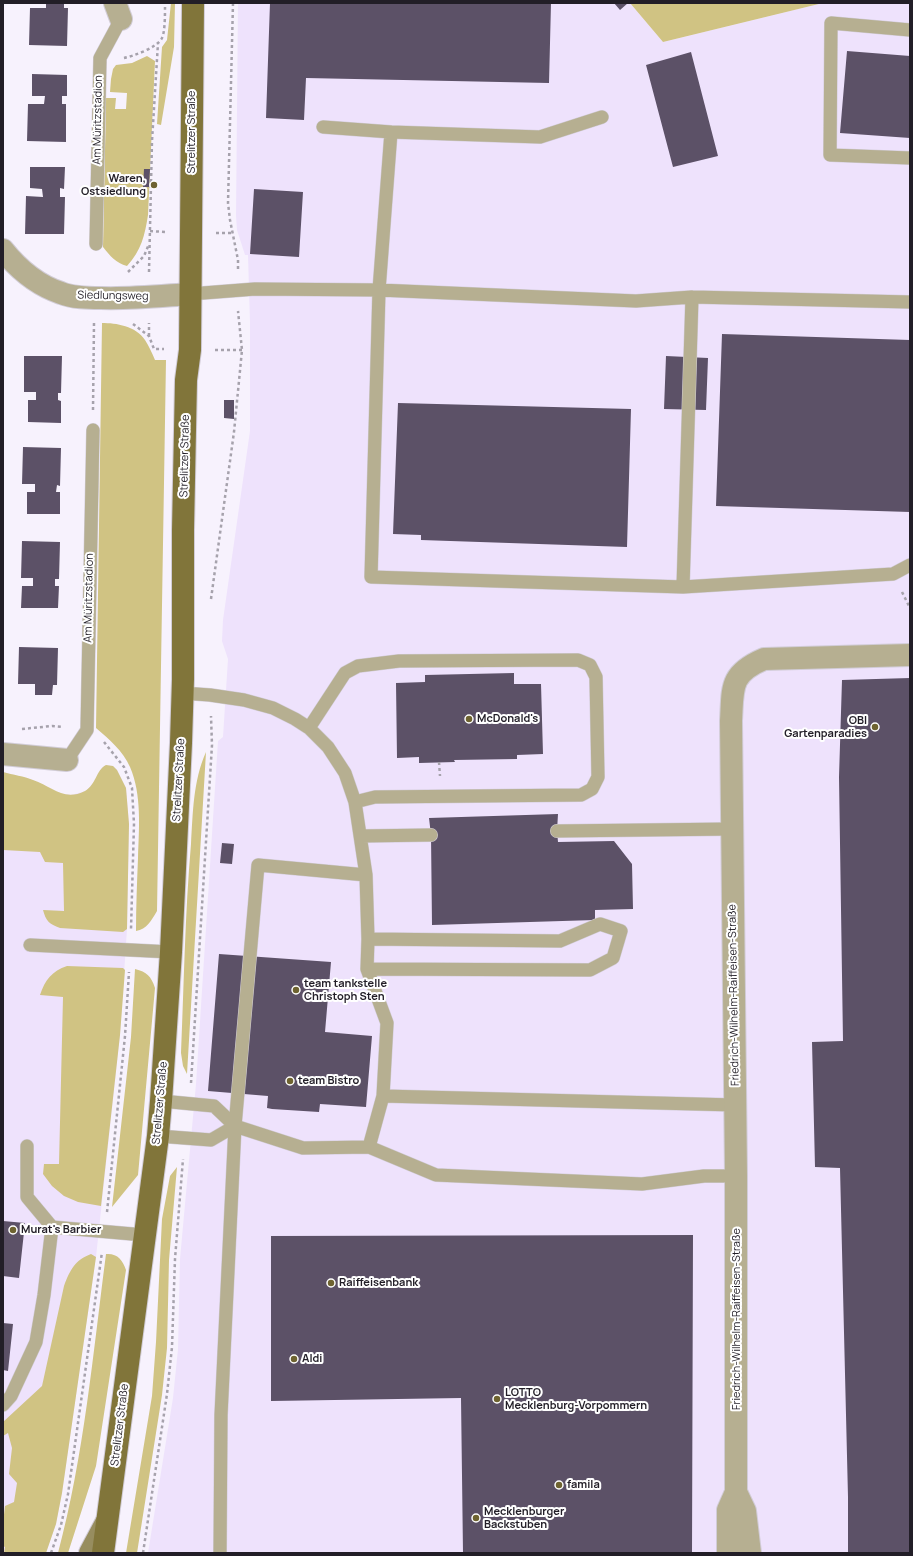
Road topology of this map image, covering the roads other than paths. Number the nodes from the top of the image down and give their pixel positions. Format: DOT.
graph roads {
  1 [pos="192,3"];
  2 [pos="118,11"];
  3 [pos="910,30"];
  4 [pos="602,117"];
  5 [pos="323,127"];
  6 [pos="391,132"];
  7 [pos="910,158"];
  8 [pos="96,244"];
  9 [pos="3,250"];
  10 [pos="380,290"];
  11 [pos="190,294"];
  12 [pos="692,297"];
  13 [pos="910,302"];
  14 [pos="93,430"];
  15 [pos="910,565"];
  16 [pos="684,588"];
  17 [pos="910,655"];
  18 [pos="182,693"];
  19 [pos="309,728"];
  20 [pos="3,754"];
  21 [pos="67,760"];
  22 [pos="356,802"];
  23 [pos="732,829"];
  24 [pos="557,831"];
  25 [pos="431,835"];
  26 [pos="361,836"];
  27 [pos="366,875"];
  28 [pos="368,939"];
  29 [pos="30,945"];
  30 [pos="171,952"];
  31 [pos="367,969"];
  32 [pos="383,1096"];
  33 [pos="160,1101"];
  34 [pos="735,1105"];
  35 [pos="236,1126"];
  36 [pos="158,1136"];
  37 [pos="27,1146"];
  38 [pos="369,1147"];
  39 [pos="736,1176"];
  40 [pos="52,1227"];
  41 [pos="144,1236"];
  42 [pos="3,1405"];
  43 [pos="736,1492"];
  44 [pos="108,1518"];
  45 [pos="90,1553"];
  46 [pos="103,1553"];
  47 [pos="220,1553"];
  48 [pos="728,1553"];
  49 [pos="750,1553"];
  1 -- 11 [label="main road, Strelitzer Straße"];
  2 -- 8 [label="lane, Am Müritzstadion"];
  3 -- 7 [label="lane"];
  4 -- 6 [label="lane"];
  5 -- 6 [label="lane"];
  6 -- 10 [label="lane"];
  9 -- 11 [label="street, Siedlungsweg"];
  10 -- 11 [label="lane"];
  10 -- 12 [label="lane"];
  10 -- 16 [label="lane"];
  11 -- 18 [label="main road, Strelitzer Straße"];
  12 -- 13 [label="lane"];
  12 -- 16 [label="lane"];
  14 -- 21 [label="lane, Am Müritzstadion"];
  15 -- 16 [label="lane"];
  17 -- 23 [label="street, Friedrich-Wilhelm-Raiffeisen-Straße"];
  18 -- 19 [label="lane"];
  18 -- 30 [label="main road, Strelitzer Straße"];
  19 -- 22 [label="lane"];
  19 -- 22 [label="lane"];
  20 -- 21 [label="street"];
  22 -- 26 [label="lane"];
  23 -- 24 [label="lane"];
  23 -- 34 [label="street, Friedrich-Wilhelm-Raiffeisen-Straße"];
  25 -- 26 [label="lane"];
  26 -- 27 [label="lane"];
  27 -- 28 [label="lane"];
  27 -- 35 [label="lane"];
  28 -- 31 [label="lane"];
  28 -- 31 [label="lane"];
  29 -- 30 [label="lane"];
  30 -- 33 [label="main road, Strelitzer Straße"];
  31 -- 32 [label="lane"];
  32 -- 34 [label="lane"];
  32 -- 38 [label="lane"];
  33 -- 35 [label="lane"];
  33 -- 36 [label="main road, Strelitzer Straße"];
  34 -- 39 [label="street, Friedrich-Wilhelm-Raiffeisen-Straße"];
  35 -- 36 [label="lane"];
  35 -- 38 [label="lane"];
  35 -- 47 [label="lane"];
  36 -- 41 [label="main road, Strelitzer Straße"];
  37 -- 40 [label="lane"];
  38 -- 39 [label="lane"];
  39 -- 43 [label="street, Friedrich-Wilhelm-Raiffeisen-Straße"];
  40 -- 41 [label="lane"];
  40 -- 42 [label="lane"];
  41 -- 44 [label="main road, Strelitzer Straße"];
  43 -- 48 [label="street, Friedrich-Wilhelm-Raiffeisen-Straße"];
  43 -- 49 [label="street, Friedrich-Wilhelm-Raiffeisen-Straße"];
  44 -- 45 [label="street"];
  44 -- 46 [label="main road, Strelitzer Straße"];
}
